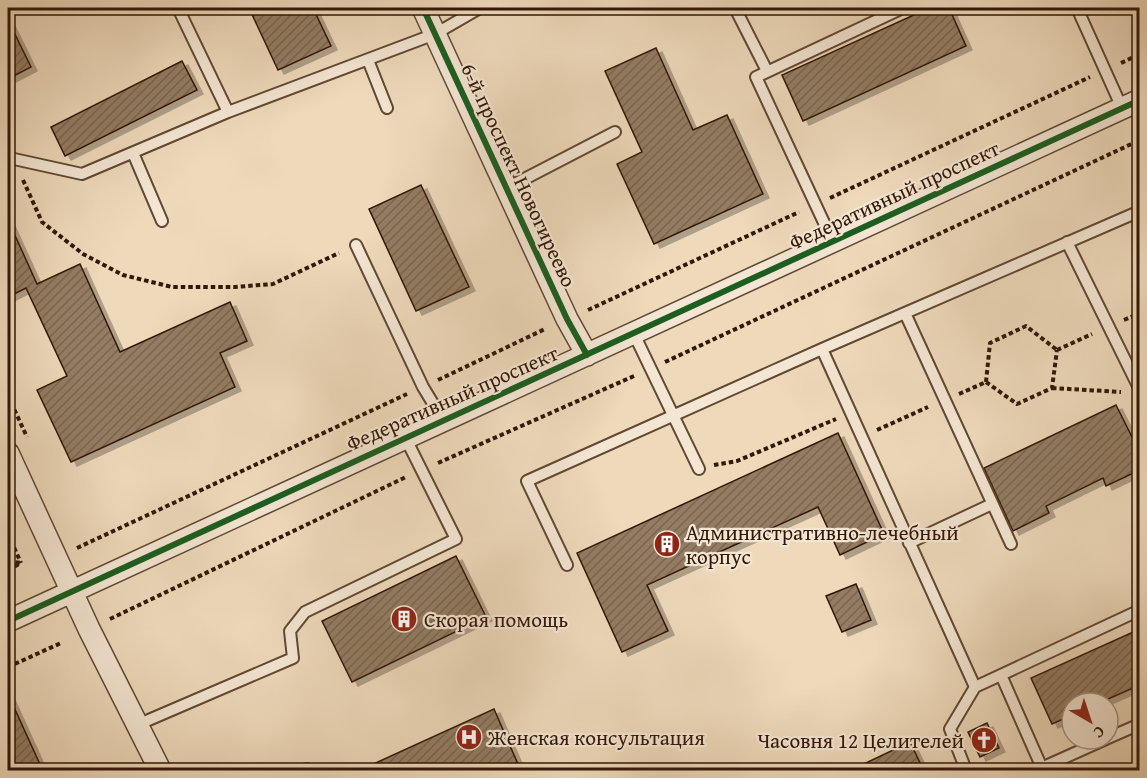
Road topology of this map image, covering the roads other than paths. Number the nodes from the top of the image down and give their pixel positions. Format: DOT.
graph roads {
  1 [pos="178,8"];
  2 [pos="423,8"];
  3 [pos="480,8"];
  4 [pos="735,8"];
  5 [pos="903,8"];
  6 [pos="1077,8"];
  7 [pos="435,34"];
  8 [pos="368,60"];
  9 [pos="767,71"];
  10 [pos="1131,104"];
  11 [pos="387,108"];
  12 [pos="228,112"];
  13 [pos="615,132"];
  14 [pos="133,153"];
  15 [pos="10,160"];
  16 [pos="507,188"];
  17 [pos="1140,211"];
  18 [pos="162,221"];
  19 [pos="832,242"];
  20 [pos="1067,242"];
  21 [pos="356,245"];
  22 [pos="905,313"];
  23 [pos="634,334"];
  24 [pos="822,349"];
  25 [pos="586,355"];
  26 [pos="1134,391"];
  27 [pos="673,414"];
  28 [pos="443,420"];
  29 [pos="405,436"];
  30 [pos="8,453"];
  31 [pos="699,469"];
  32 [pos="992,504"];
  33 [pos="909,543"];
  34 [pos="1011,544"];
  35 [pos="567,565"];
  36 [pos="72,592"];
  37 [pos="1140,610"];
  38 [pos="8,621"];
  39 [pos="1001,675"];
  40 [pos="975,687"];
  41 [pos="1140,724"];
  42 [pos="137,725"];
  43 [pos="1120,733"];
  44 [pos="1080,751"];
  45 [pos="1040,769"];
  46 [pos="160,771"];
  47 [pos="966,771"];
  1 -- 12 [label="lane"];
  2 -- 7 [label="street, 6-й проспект Новогиреево"];
  3 -- 7 [label="lane"];
  4 -- 9 [label="lane"];
  5 -- 9 [label="lane"];
  6 -- 10 [label="lane"];
  7 -- 8 [label="lane"];
  7 -- 16 [label="street, 6-й проспект Новогиреево"];
  8 -- 11 [label="lane"];
  8 -- 12 [label="lane"];
  9 -- 19 [label="lane"];
  10 -- 19 [label="street, Федеративный проспект"];
  12 -- 14 [label="lane"];
  13 -- 16 [label="lane"];
  14 -- 15 [label="lane"];
  14 -- 18 [label="lane"];
  16 -- 25 [label="street, 6-й проспект Новогиреево"];
  17 -- 20 [label="lane"];
  19 -- 23 [label="street, Федеративный проспект"];
  20 -- 22 [label="lane"];
  20 -- 26 [label="lane"];
  21 -- 28 [label="lane"];
  22 -- 24 [label="lane"];
  22 -- 32 [label="lane"];
  23 -- 25 [label="street, Федеративный проспект"];
  23 -- 27 [label="lane"];
  24 -- 27 [label="lane"];
  24 -- 33 [label="lane"];
  25 -- 28 [label="street, Федеративный проспект"];
  27 -- 31 [label="lane"];
  27 -- 35 [label="lane"];
  28 -- 29 [label="street, Федеративный проспект"];
  29 -- 36 [label="street, Федеративный проспект"];
  29 -- 42 [label="lane"];
  30 -- 36 [label="street"];
  32 -- 33 [label="lane"];
  32 -- 34 [label="lane"];
  33 -- 40 [label="lane"];
  36 -- 38 [label="street, Федеративный проспект"];
  36 -- 42 [label="street"];
  37 -- 39 [label="lane"];
  39 -- 40 [label="lane"];
  39 -- 45 [label="lane"];
  40 -- 47 [label="lane"];
  41 -- 43 [label="lane"];
  42 -- 46 [label="street"];
  44 -- 45 [label="lane"];
}
